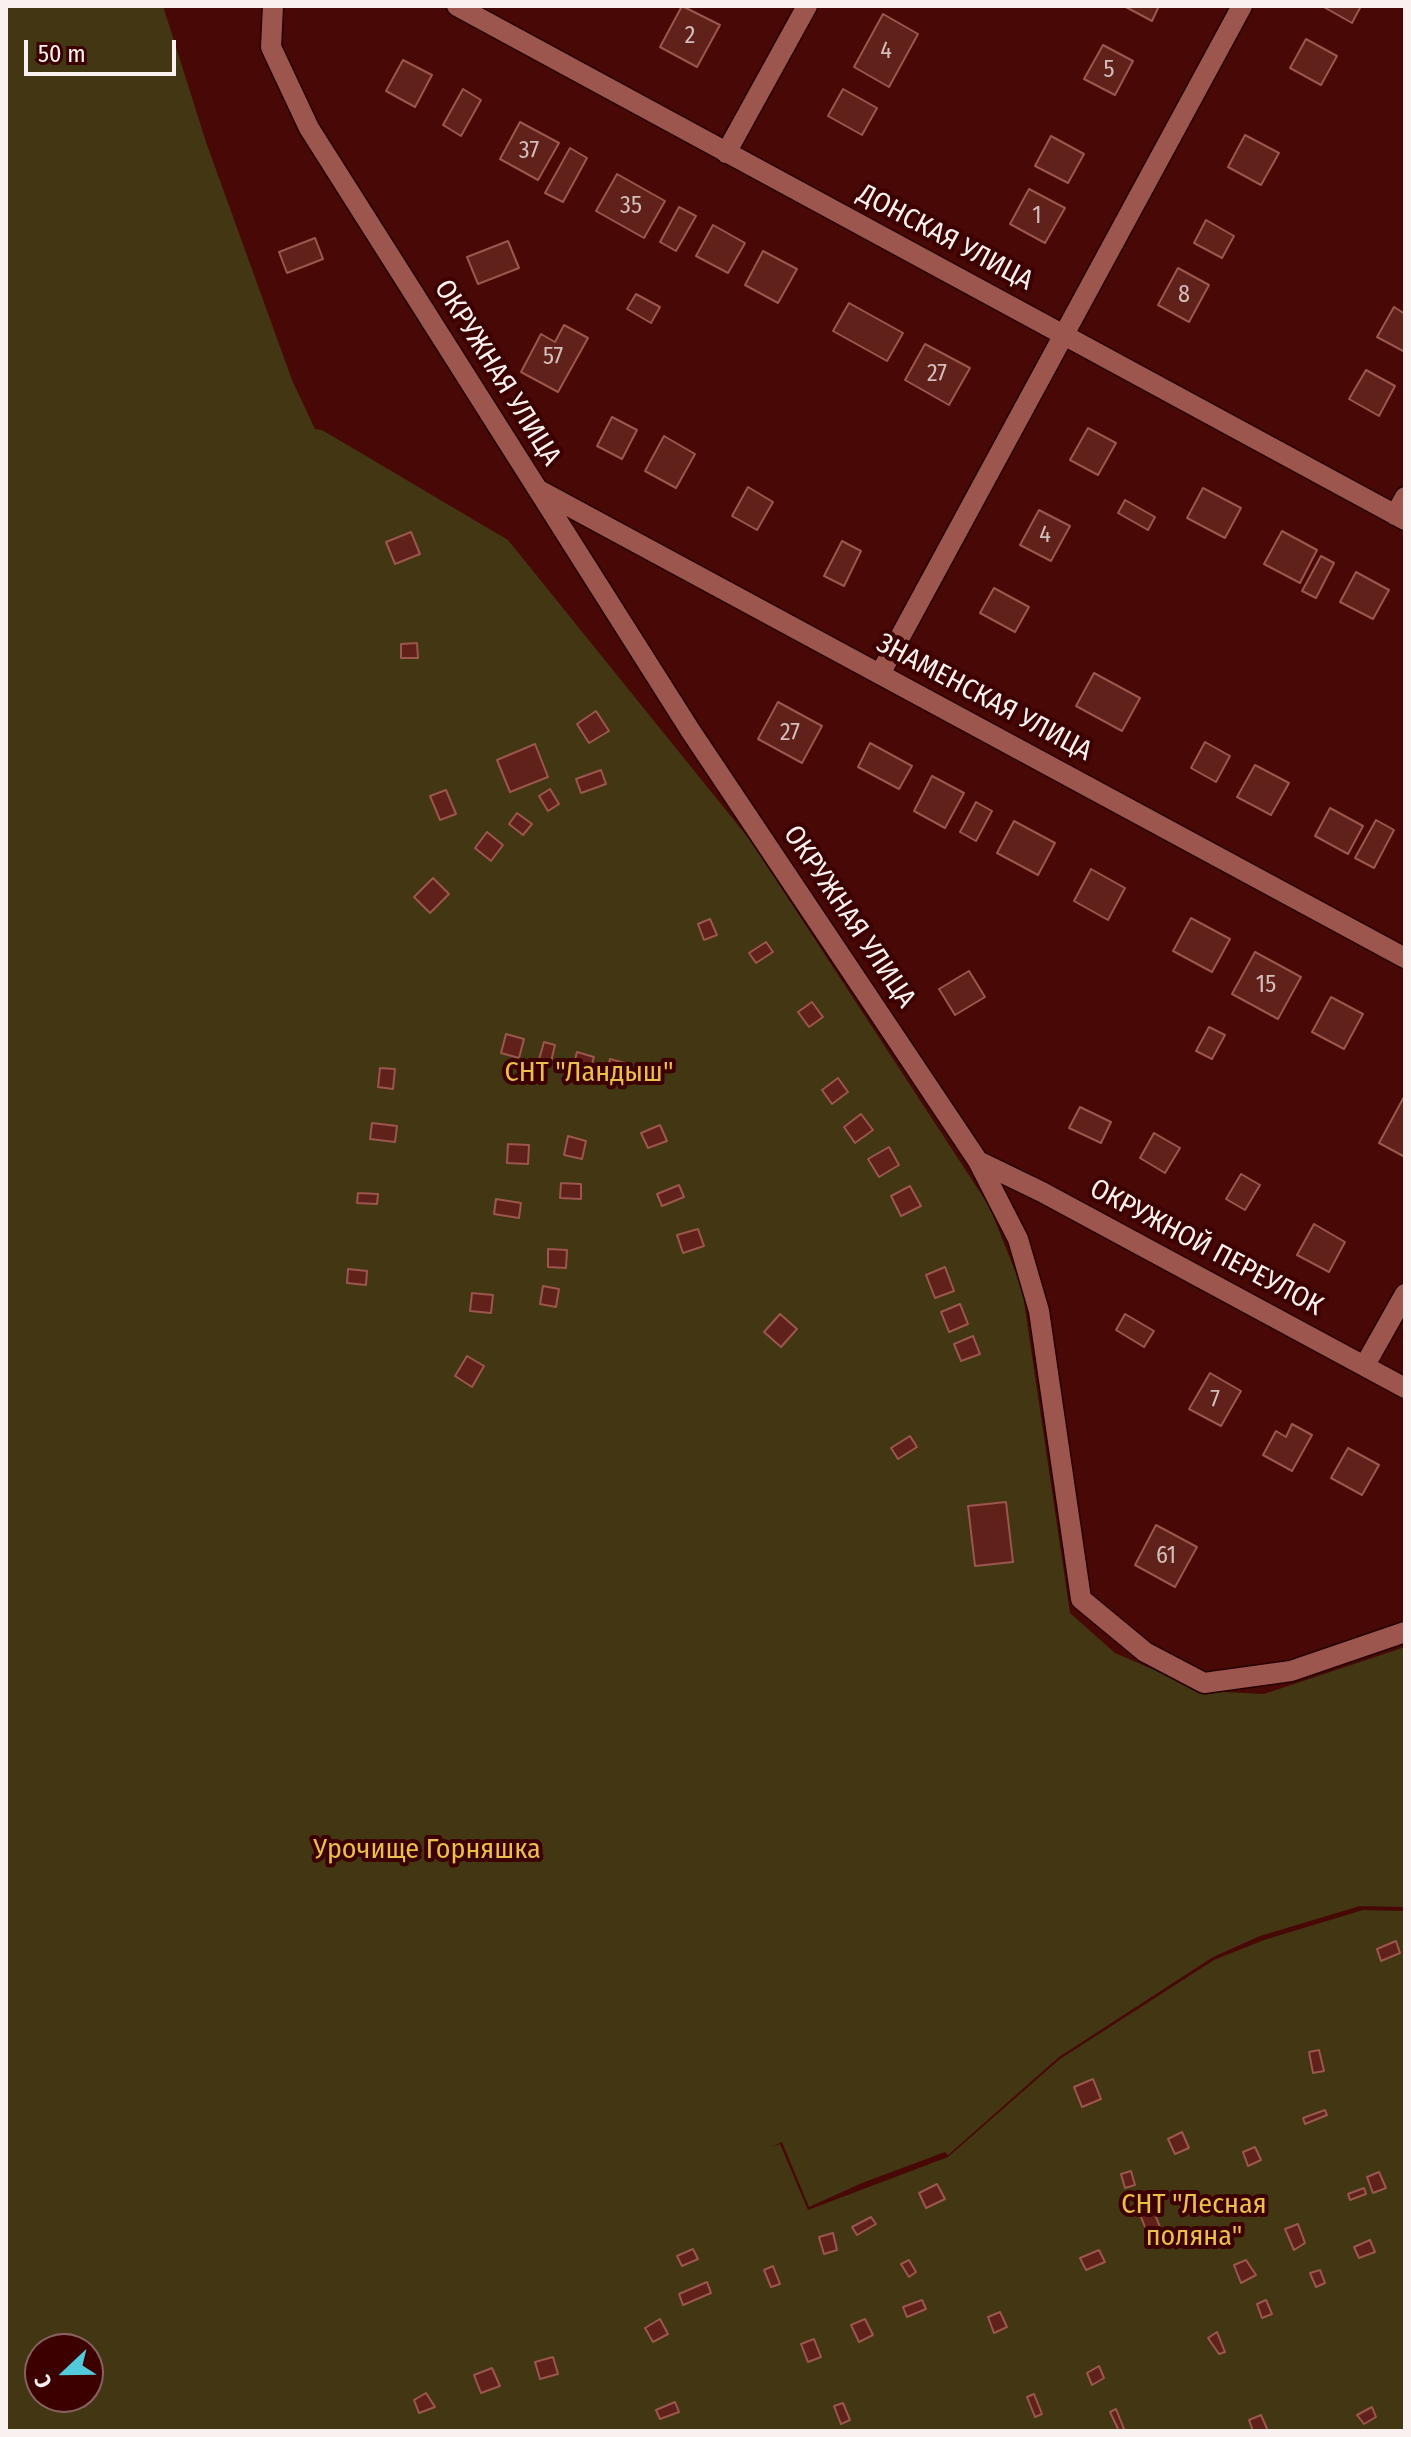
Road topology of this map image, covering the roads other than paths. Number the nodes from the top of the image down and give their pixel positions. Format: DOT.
graph roads {
  1 [pos="273,6"];
  2 [pos="457,6"];
  3 [pos="807,6"];
  4 [pos="1242,6"];
  5 [pos="726,153"];
  6 [pos="1065,334"];
  7 [pos="537,488"];
  8 [pos="1402,511"];
  9 [pos="880,674"];
  10 [pos="1405,958"];
  11 [pos="978,1161"];
  12 [pos="1405,1294"];
  13 [pos="1365,1365"];
  14 [pos="1405,1388"];
  15 [pos="1405,1632"];
  1 -- 7 [label="street, ОКРУЖНАЯ УЛИЦА"];
  2 -- 5 [label="street, ДОНСКАЯ УЛИЦА"];
  3 -- 5 [label="street"];
  4 -- 6 [label="street"];
  5 -- 6 [label="street, ДОНСКАЯ УЛИЦА"];
  6 -- 8 [label="street, ДОНСКАЯ УЛИЦА"];
  6 -- 9 [label="street"];
  7 -- 9 [label="street, ЗНАМЕНСКАЯ УЛИЦА"];
  7 -- 11 [label="street, ОКРУЖНАЯ УЛИЦА"];
  9 -- 10 [label="street, ЗНАМЕНСКАЯ УЛИЦА"];
  11 -- 13 [label="street, ОКРУЖНОЙ ПЕРЕУЛОК"];
  11 -- 15 [label="street, ОКРУЖНАЯ УЛИЦА"];
  12 -- 13 [label="street"];
  13 -- 14 [label="street, ОКРУЖНОЙ ПЕРЕУЛОК"];
}
